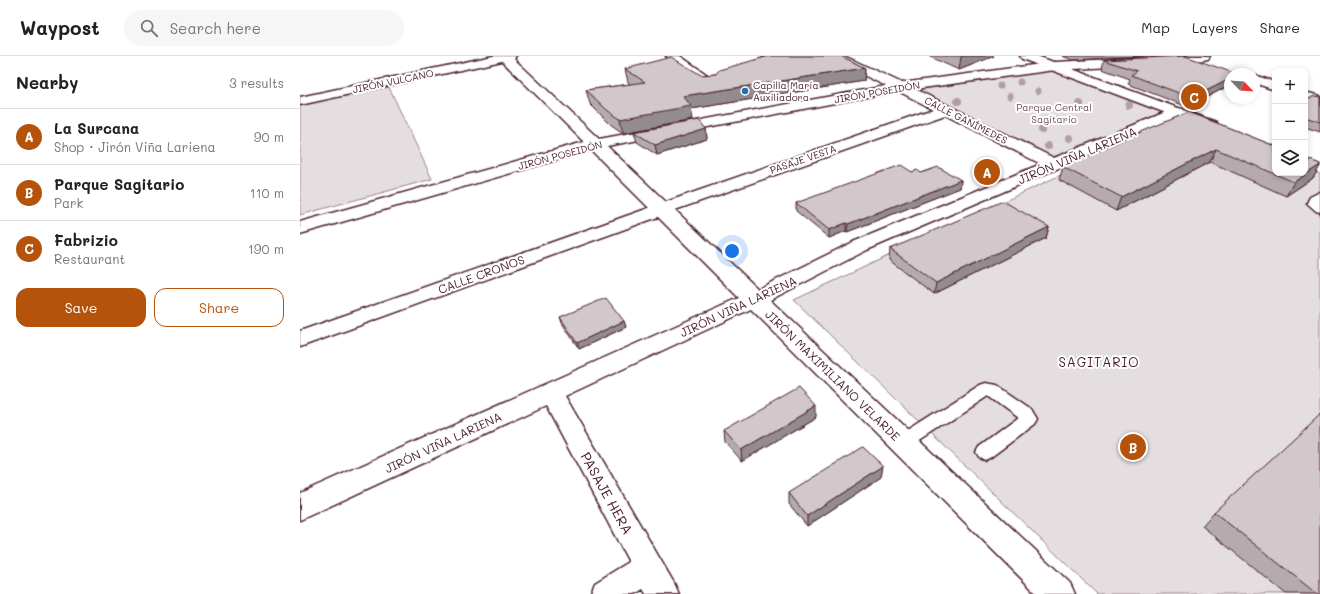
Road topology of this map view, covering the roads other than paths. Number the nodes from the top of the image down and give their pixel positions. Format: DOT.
graph roads {
  1 [pos="506,56"];
  2 [pos="672,56"];
  3 [pos="834,56"];
  4 [pos="1026,56"];
  5 [pos="1204,56"];
  6 [pos="1182,58"];
  7 [pos="1055,66"];
  8 [pos="1214,67"];
  9 [pos="1260,81"];
  10 [pos="712,83"];
  11 [pos="1272,85"];
  12 [pos="900,87"];
  13 [pos="1308,97"];
  14 [pos="300,101"];
  15 [pos="1320,101"];
  16 [pos="945,110"];
  17 [pos="1178,112"];
  18 [pos="1227,132"];
  19 [pos="595,144"];
  20 [pos="1055,165"];
  21 [pos="1320,196"];
  22 [pos="1320,208"];
  23 [pos="662,209"];
  24 [pos="300,228"];
  25 [pos="755,299"];
  26 [pos="300,339"];
  27 [pos="551,393"];
  28 [pos="903,443"];
  29 [pos="985,452"];
  30 [pos="300,507"];
  31 [pos="648,568"];
  32 [pos="606,594"];
  33 [pos="663,594"];
  34 [pos="1059,594"];
  1 -- 14 [label="street, JIRÓN VULCANO"];
  1 -- 19 [label="street, JIRÓN MAXIMILIANO VELARDE"];
  2 -- 10 [label="street"];
  3 -- 12 [label="street, CALLE GANÍMEDES"];
  4 -- 7 [label="street"];
  5 -- 6 [label="street, JIRÓN POSEIDÓN"];
  6 -- 7 [label="street, JIRÓN POSEIDÓN"];
  6 -- 8 [label="street"];
  7 -- 12 [label="street, JIRÓN POSEIDÓN"];
  7 -- 17 [label="street"];
  9 -- 11 [label="street"];
  12 -- 16 [label="street, CALLE GANÍMEDES"];
  12 -- 19 [label="street, JIRÓN POSEIDÓN"];
  13 -- 15 [label="street"];
  16 -- 20 [label="street, CALLE GANÍMEDES"];
  16 -- 23 [label="street, PASAJE VESTA"];
  17 -- 18 [label="street"];
  17 -- 20 [label="street, JIRÓN VIÑA LARIENA"];
  19 -- 23 [label="street, JIRÓN MAXIMILIANO VELARDE"];
  19 -- 24 [label="street, JIRÓN POSEIDÓN"];
  20 -- 25 [label="street, JIRÓN VIÑA LARIENA"];
  21 -- 22 [label="lane"];
  23 -- 25 [label="street, JIRÓN MAXIMILIANO VELARDE"];
  23 -- 26 [label="street, CALLE CRONOS"];
  25 -- 27 [label="street, JIRÓN VIÑA LARIENA"];
  25 -- 28 [label="street, JIRÓN MAXIMILIANO VELARDE"];
  27 -- 30 [label="street, JIRÓN VIÑA LARIENA"];
  27 -- 31 [label="street, PASAJE HERA"];
  28 -- 29 [label="lane"];
  28 -- 34 [label="street, JIRÓN MAXIMILIANO VELARDE"];
  31 -- 32 [label="street"];
  31 -- 33 [label="street, PASAJE HERA"];
}
